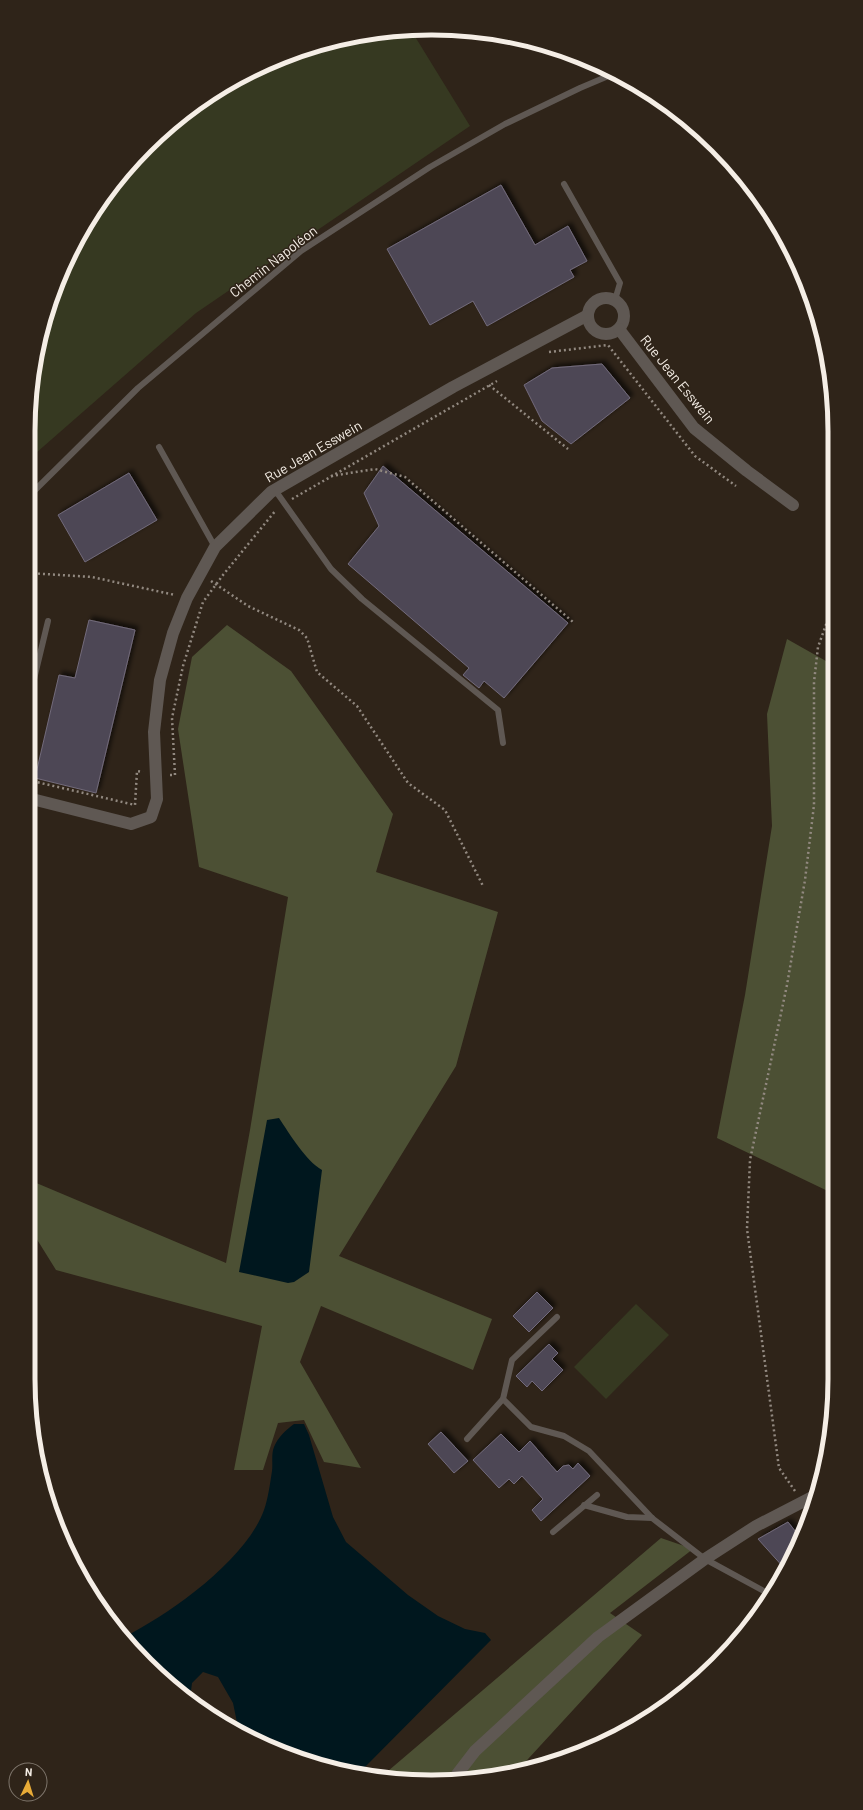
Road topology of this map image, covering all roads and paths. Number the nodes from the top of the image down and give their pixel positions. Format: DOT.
graph roads {
  1 [pos="608,76"];
  2 [pos="564,184"];
  3 [pos="615,300"];
  4 [pos="588,315"];
  5 [pos="619,330"];
  6 [pos="542,356"];
  7 [pos="502,378"];
  8 [pos="489,385"];
  9 [pos="160,447"];
  10 [pos="568,448"];
  11 [pos="329,477"];
  12 [pos="736,486"];
  13 [pos="35,490"];
  14 [pos="275,490"];
  15 [pos="285,503"];
  16 [pos="793,505"];
  17 [pos="215,547"];
  18 [pos="35,572"];
  19 [pos="201,574"];
  20 [pos="216,584"];
  21 [pos="187,598"];
  22 [pos="828,619"];
  23 [pos="48,621"];
  24 [pos="573,622"];
  25 [pos="35,675"];
  26 [pos="502,743"];
  27 [pos="156,773"];
  28 [pos="35,782"];
  29 [pos="35,800"];
  30 [pos="483,886"];
  31 [pos="557,1317"];
  32 [pos="503,1399"];
  33 [pos="467,1439"];
  34 [pos="597,1495"];
  35 [pos="809,1499"];
  36 [pos="803,1502"];
  37 [pos="584,1505"];
  38 [pos="652,1518"];
  39 [pos="553,1532"];
  40 [pos="705,1559"];
  41 [pos="765,1592"];
  42 [pos="457,1774"];
  1 -- 13 [label="lane, Chemin Napoléon"];
  2 -- 3 [label="lane"];
  3 -- 4 [label="street"];
  3 -- 5 [label="street"];
  4 -- 5 [label="street"];
  4 -- 14 [label="street, Rue Jean Esswein"];
  5 -- 16 [label="street, Rue Jean Esswein"];
  6 -- 12 [label="path"];
  7 -- 8 [label="path"];
  8 -- 10 [label="path"];
  8 -- 11 [label="path"];
  9 -- 17 [label="lane"];
  11 -- 15 [label="path"];
  11 -- 24 [label="path"];
  14 -- 15 [label="lane"];
  14 -- 17 [label="street, Rue Jean Esswein"];
  15 -- 20 [label="path"];
  15 -- 26 [label="lane"];
  17 -- 19 [label="street, Rue Jean Esswein"];
  18 -- 21 [label="path"];
  19 -- 20 [label="path"];
  19 -- 21 [label="street, Rue Jean Esswein"];
  20 -- 27 [label="path"];
  20 -- 30 [label="path"];
  21 -- 27 [label="street, Rue Jean Esswein"];
  22 -- 36 [label="path"];
  23 -- 25 [label="lane"];
  27 -- 28 [label="path"];
  27 -- 29 [label="street, Rue Jean Esswein"];
  31 -- 32 [label="lane"];
  32 -- 33 [label="lane"];
  32 -- 38 [label="lane"];
  34 -- 37 [label="lane"];
  35 -- 36 [label="street"];
  36 -- 40 [label="street"];
  37 -- 38 [label="lane"];
  37 -- 39 [label="lane"];
  38 -- 40 [label="lane"];
  40 -- 41 [label="lane"];
  40 -- 42 [label="street"];
}
